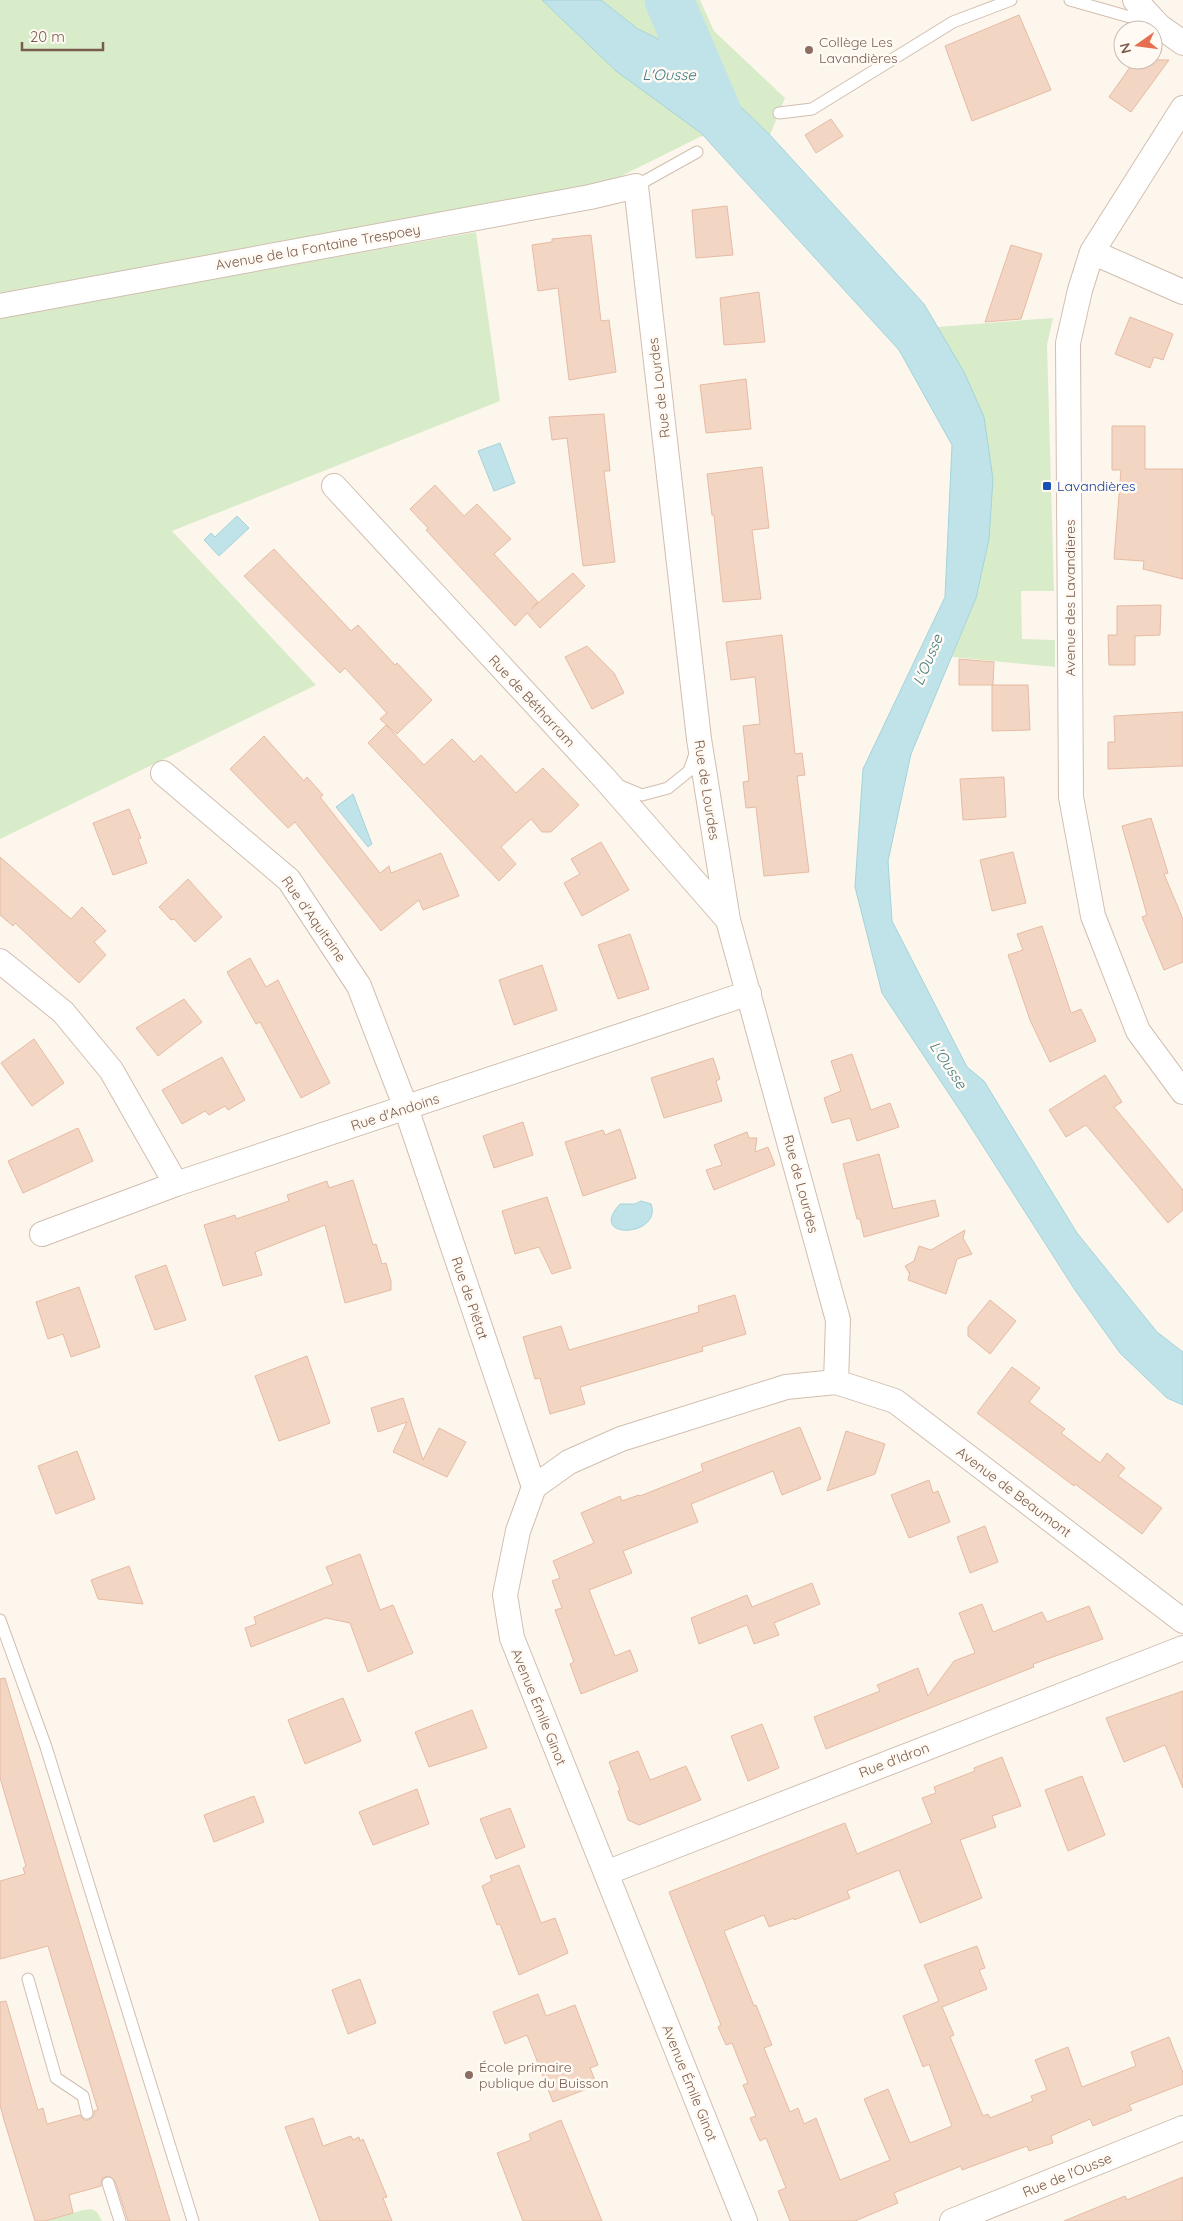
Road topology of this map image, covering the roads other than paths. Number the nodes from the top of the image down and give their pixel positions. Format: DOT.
graph roads {
  1 [pos="1011,0"];
  2 [pos="1070,0"];
  3 [pos="1135,0"];
  4 [pos="1139,20"];
  5 [pos="1154,20"];
  6 [pos="1163,28"];
  7 [pos="1183,43"];
  8 [pos="1183,108"];
  9 [pos="780,113"];
  10 [pos="697,152"];
  11 [pos="636,186"];
  12 [pos="1092,252"];
  13 [pos="1183,292"];
  14 [pos="0,306"];
  15 [pos="334,486"];
  16 [pos="699,739"];
  17 [pos="163,772"];
  18 [pos="604,779"];
  19 [pos="728,920"];
  20 [pos="0,961"];
  21 [pos="749,992"];
  22 [pos="1183,1092"];
  23 [pos="406,1108"];
  24 [pos="176,1184"];
  25 [pos="42,1234"];
  26 [pos="836,1382"];
  27 [pos="534,1487"];
  28 [pos="0,1620"];
  29 [pos="1183,1621"];
  30 [pos="1183,1648"];
  31 [pos="606,1873"];
  32 [pos="28,1979"];
  33 [pos="87,2113"];
  34 [pos="1183,2128"];
  35 [pos="108,2184"];
  36 [pos="120,2221"];
  37 [pos="193,2221"];
  38 [pos="745,2221"];
  39 [pos="952,2221"];
  1 -- 9 [label="lane"];
  2 -- 4 [label="lane"];
  3 -- 5 [label="street"];
  6 -- 7 [label="street"];
  8 -- 12 [label="street, Avenue des Lavandières"];
  10 -- 11 [label="lane"];
  11 -- 14 [label="street, Avenue de la Fontaine Trespoey"];
  11 -- 16 [label="street, Rue de Lourdes"];
  12 -- 13 [label="street"];
  12 -- 22 [label="street, Avenue des Lavandières"];
  15 -- 18 [label="street, Rue de Bétharram"];
  16 -- 18 [label="lane"];
  16 -- 19 [label="street, Rue de Lourdes"];
  17 -- 23 [label="street, Rue d'Aquitaine"];
  18 -- 19 [label="street, Rue de Bétharram"];
  19 -- 21 [label="street, Rue de Lourdes"];
  20 -- 24 [label="street"];
  21 -- 23 [label="street, Rue d'Andoins"];
  21 -- 26 [label="street, Rue de Lourdes"];
  23 -- 24 [label="street, Rue d'Andoins"];
  23 -- 27 [label="street, Rue de Piétat"];
  24 -- 25 [label="street, Rue d'Andoins"];
  26 -- 27 [label="street"];
  26 -- 29 [label="street, Avenue de Beaumont"];
  27 -- 31 [label="street, Avenue Émile Ginot"];
  28 -- 37 [label="lane"];
  30 -- 31 [label="street, Rue d'Idron"];
  31 -- 38 [label="street, Avenue Émile Ginot"];
  32 -- 33 [label="lane"];
  34 -- 39 [label="street, Rue de l'Ousse"];
  35 -- 36 [label="lane"];
}
